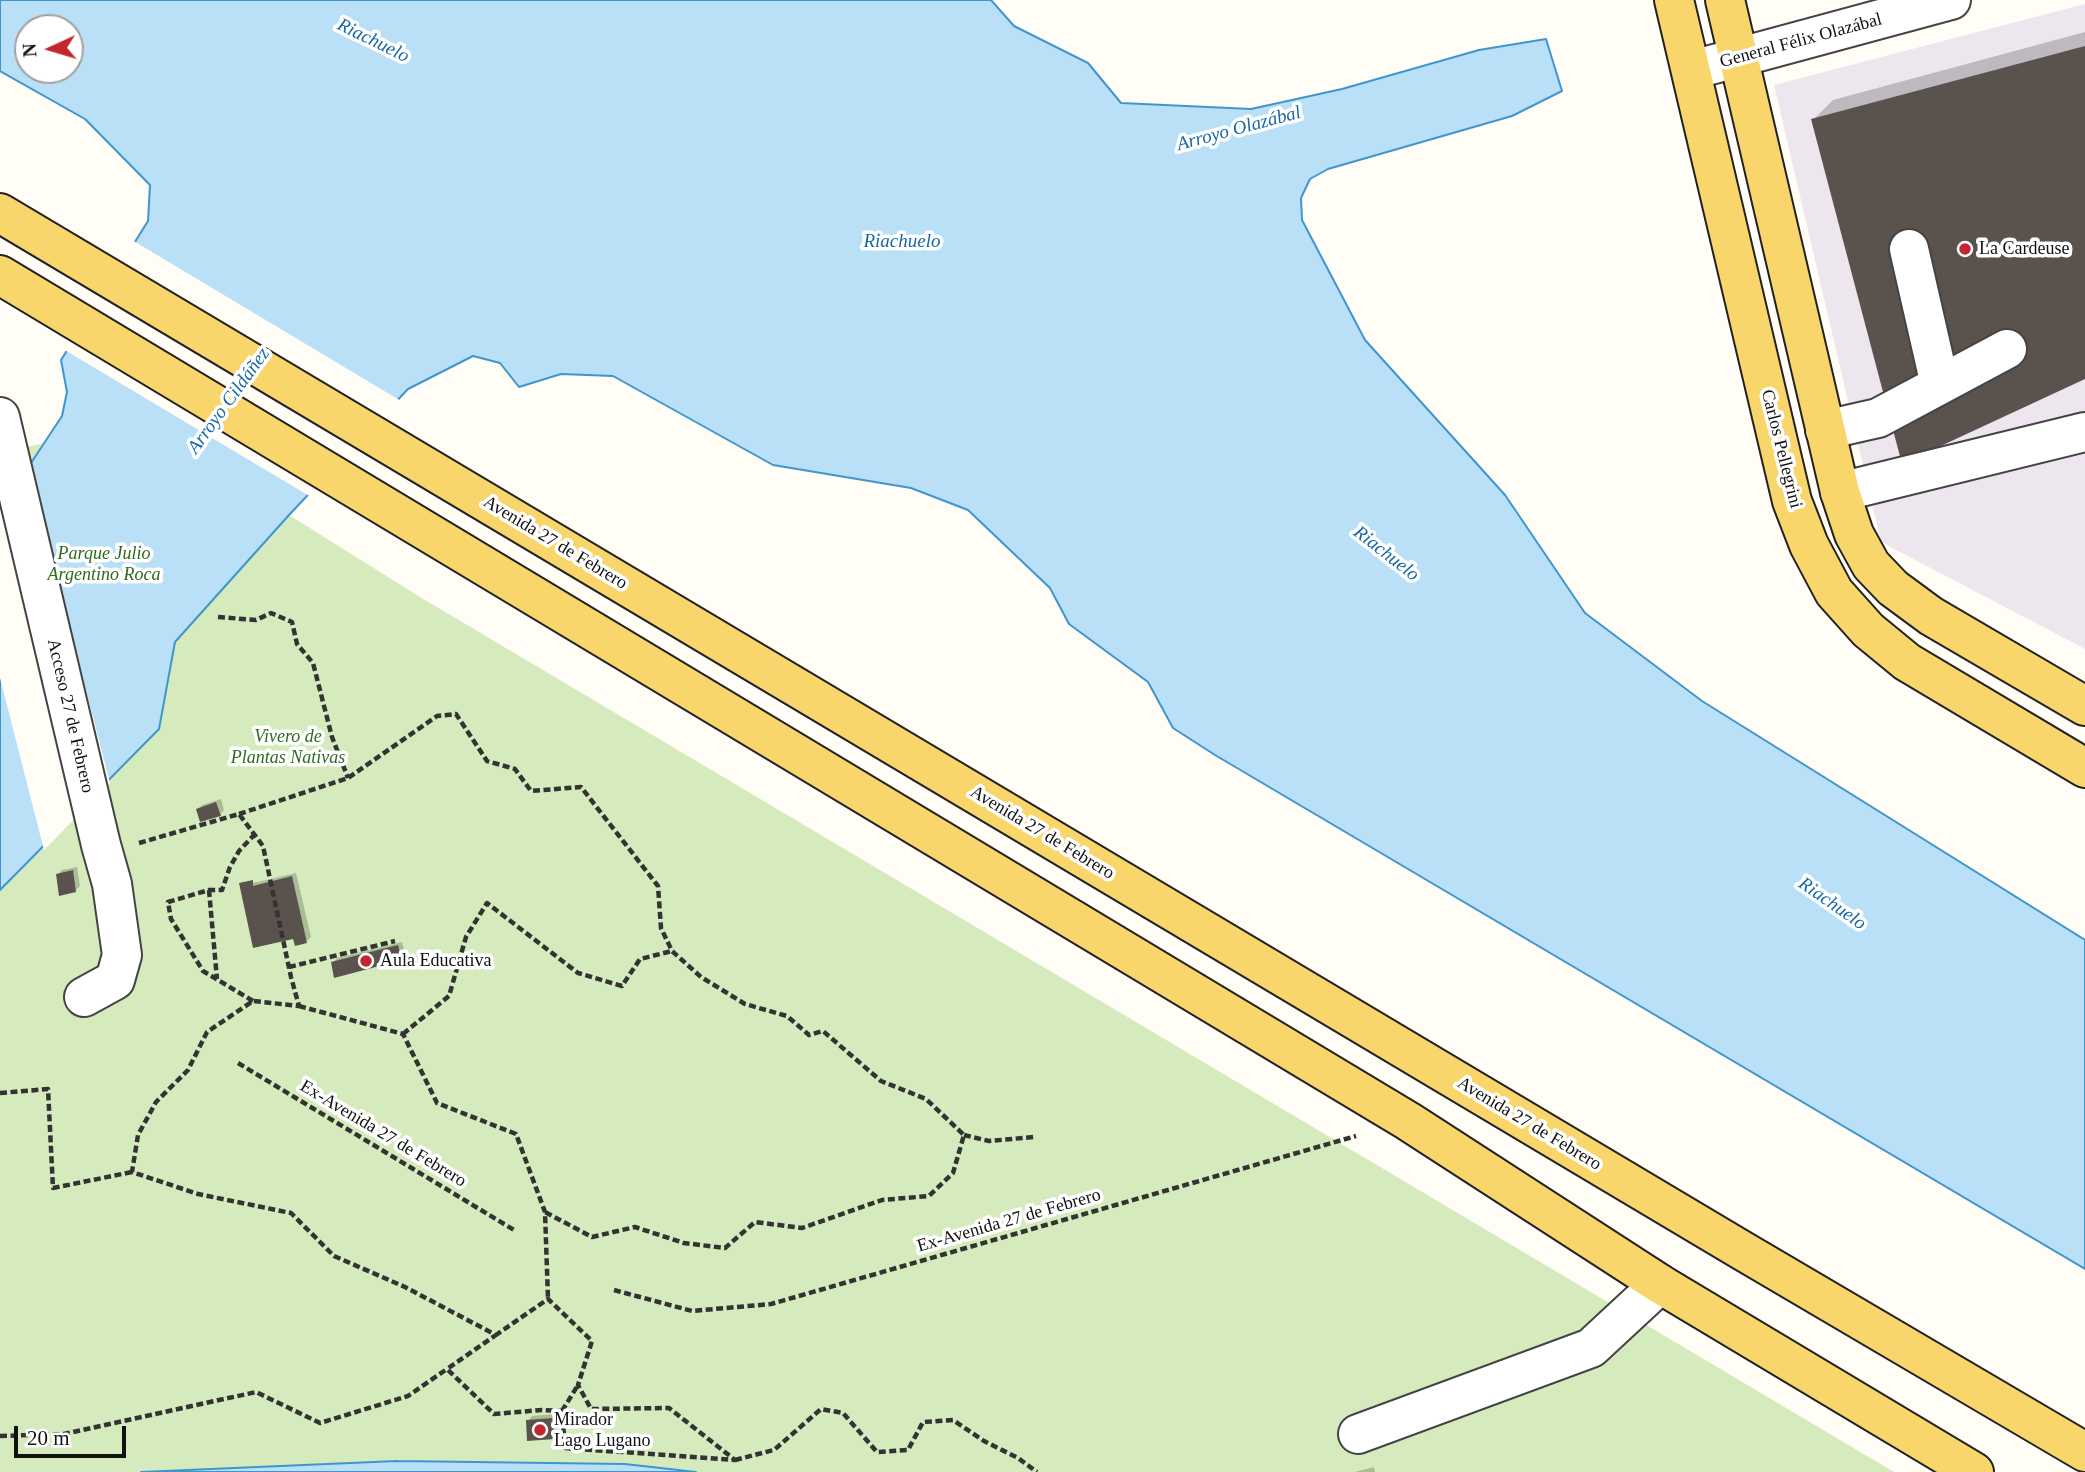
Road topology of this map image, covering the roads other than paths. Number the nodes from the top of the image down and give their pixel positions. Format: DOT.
graph roads {
  1 [pos="1674,0"];
  2 [pos="1726,0"];
  3 [pos="1951,0"];
  4 [pos="1740,58"];
  5 [pos="1692,70"];
  6 [pos="0,213"];
  7 [pos="1909,249"];
  8 [pos="0,275"];
  9 [pos="2007,349"];
  10 [pos="1940,385"];
  11 [pos="1,429"];
  12 [pos="1825,430"];
  13 [pos="2085,432"];
  14 [pos="1840,492"];
  15 [pos="2085,706"];
  16 [pos="2085,768"];
  17 [pos="84,997"];
  18 [pos="1660,1284"];
  19 [pos="1358,1434"];
  20 [pos="2085,1452"];
  21 [pos="1974,1472"];
  1 -- 5 [label="main road, Carlos Pellegrini"];
  2 -- 4 [label="main road"];
  3 -- 4 [label="street, General Félix Olazábal"];
  4 -- 5 [label="street, General Félix Olazábal"];
  4 -- 12 [label="main road"];
  5 -- 16 [label="main road, Carlos Pellegrini"];
  6 -- 20 [label="main road, Avenida 27 de Febrero"];
  7 -- 10 [label="street"];
  8 -- 18 [label="main road"];
  9 -- 10 [label="street"];
  10 -- 12 [label="street"];
  11 -- 17 [label="street, Acceso 27 de Febrero"];
  12 -- 14 [label="main road"];
  13 -- 14 [label="street"];
  14 -- 15 [label="main road"];
  18 -- 19 [label="street"];
  18 -- 21 [label="main road"];
}
